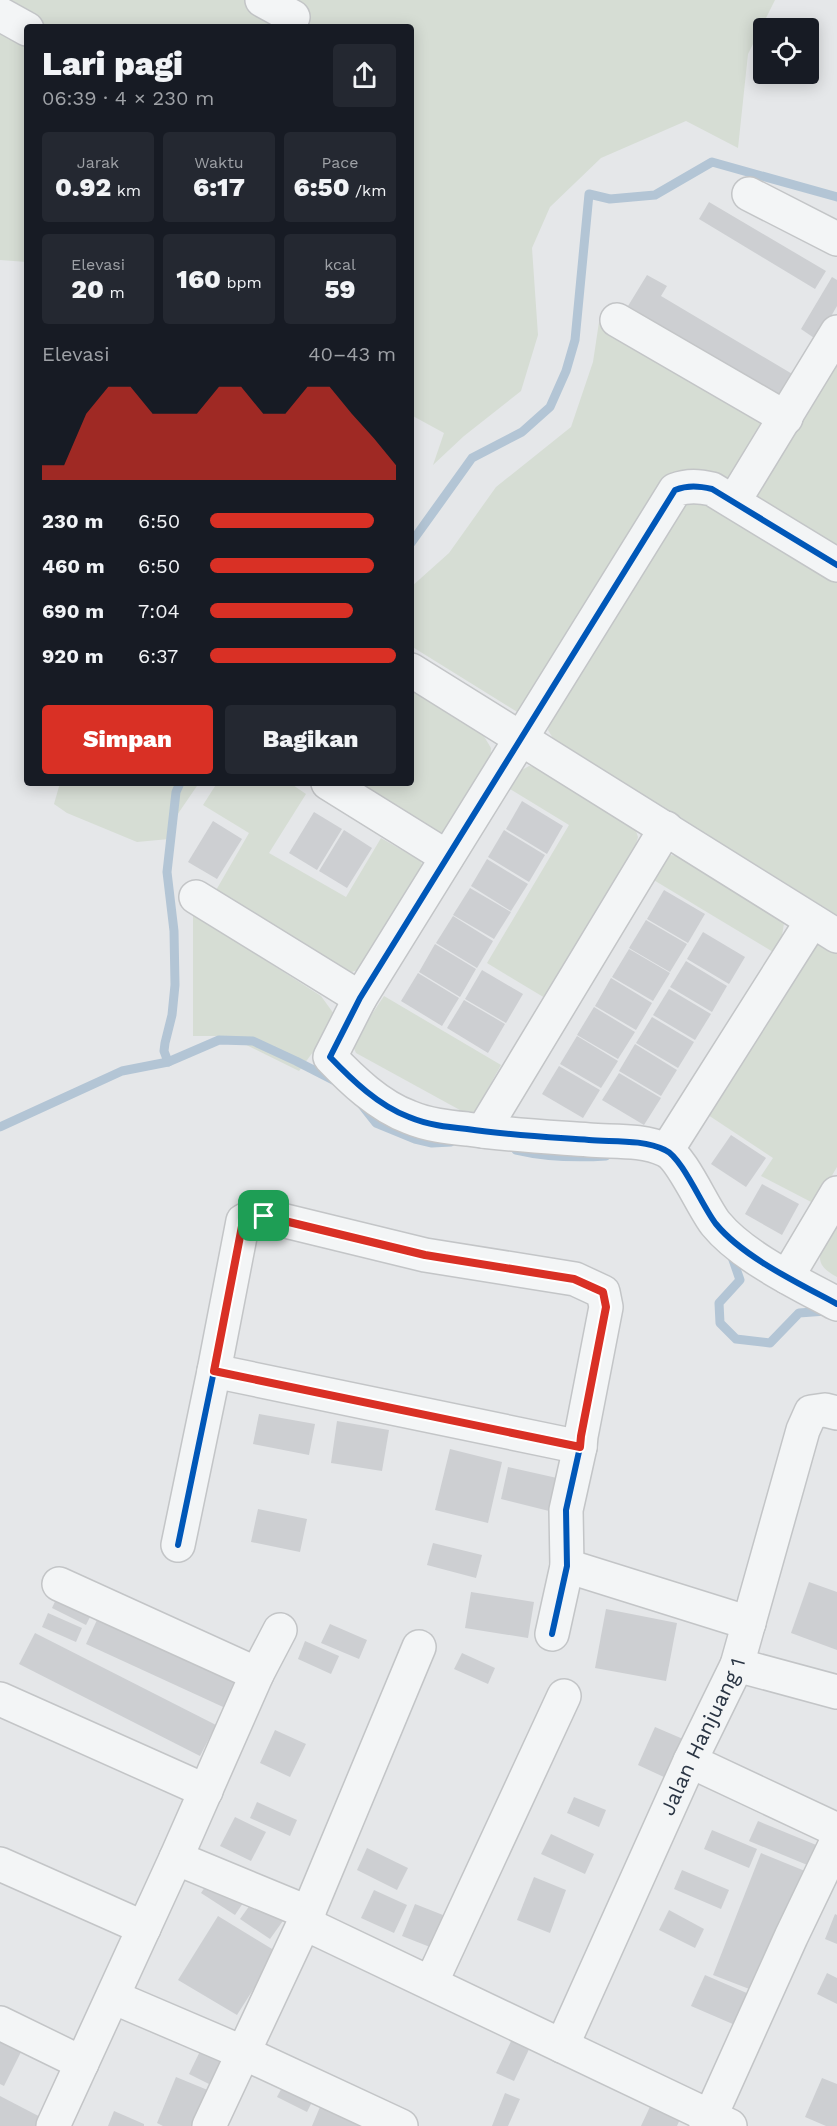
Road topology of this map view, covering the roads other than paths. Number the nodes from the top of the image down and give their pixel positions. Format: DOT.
graph roads {
  1 [pos="262,0"];
  2 [pos="0,14"];
  3 [pos="289,24"];
  4 [pos="24,27"];
  5 [pos="748,195"];
  6 [pos="837,239"];
  7 [pos="617,320"];
  8 [pos="837,332"];
  9 [pos="786,418"];
  10 [pos="734,501"];
  11 [pos="837,565"];
  12 [pos="414,672"];
  13 [pos="521,738"];
  14 [pos="333,786"];
  15 [pos="666,828"];
  16 [pos="447,857"];
  17 [pos="196,897"];
  18 [pos="825,929"];
  19 [pos="360,998"];
  20 [pos="483,1131"];
  21 [pos="667,1150"];
  22 [pos="837,1193"];
  23 [pos="786,1276"];
  24 [pos="837,1304"];
  25 [pos="214,1371"];
  26 [pos="824,1413"];
  27 [pos="580,1447"];
  28 [pos="178,1545"];
  29 [pos="567,1566"];
  30 [pos="59,1584"];
  31 [pos="749,1623"];
  32 [pos="280,1630"];
  33 [pos="552,1634"];
  34 [pos="419,1647"];
  35 [pos="737,1665"];
  36 [pos="257,1674"];
  37 [pos="837,1692"];
  38 [pos="564,1696"];
  39 [pos="0,1699"];
  40 [pos="690,1761"];
  41 [pos="206,1791"];
  42 [pos="837,1830"];
  43 [pos="837,1840"];
  44 [pos="176,1858"];
  45 [pos="0,1864"];
  46 [pos="307,1918"];
  47 [pos="144,1928"];
  48 [pos="431,1983"];
  49 [pos="113,1997"];
  50 [pos="0,2023"];
  51 [pos="562,2046"];
  52 [pos="244,2053"];
  53 [pos="82,2063"];
  54 [pos="381,2122"];
  55 [pos="715,2123"];
  56 [pos="53,2126"];
  57 [pos="209,2126"];
  1 -- 3 [label="street"];
  2 -- 4 [label="street"];
  5 -- 6 [label="street"];
  7 -- 9 [label="street"];
  8 -- 9 [label="street"];
  9 -- 10 [label="street"];
  10 -- 11 [label="street"];
  10 -- 13 [label="street"];
  12 -- 13 [label="street"];
  13 -- 15 [label="street"];
  13 -- 16 [label="street"];
  14 -- 16 [label="street"];
  15 -- 18 [label="street"];
  15 -- 20 [label="street"];
  16 -- 19 [label="street"];
  17 -- 19 [label="street"];
  18 -- 21 [label="street"];
  19 -- 20 [label="street"];
  20 -- 21 [label="street"];
  21 -- 23 [label="street"];
  22 -- 23 [label="street"];
  23 -- 24 [label="street"];
  25 -- 27 [label="street"];
  25 -- 27 [label="street"];
  25 -- 28 [label="street"];
  26 -- 31 [label="street, Jalan Hanjuang 1"];
  27 -- 29 [label="street"];
  29 -- 31 [label="street"];
  29 -- 33 [label="street"];
  30 -- 36 [label="street"];
  31 -- 35 [label="street, Jalan Hanjuang 1"];
  32 -- 36 [label="street"];
  34 -- 46 [label="street"];
  35 -- 37 [label="street"];
  35 -- 40 [label="street, Jalan Hanjuang 1"];
  36 -- 41 [label="street"];
  38 -- 48 [label="street"];
  39 -- 41 [label="street"];
  40 -- 42 [label="street"];
  40 -- 51 [label="street, Jalan Hanjuang 1"];
  41 -- 44 [label="street"];
  43 -- 55 [label="street"];
  44 -- 46 [label="street"];
  44 -- 47 [label="street"];
  45 -- 47 [label="street"];
  46 -- 48 [label="street"];
  46 -- 52 [label="street"];
  47 -- 49 [label="street"];
  48 -- 51 [label="street"];
  49 -- 52 [label="street"];
  49 -- 53 [label="street"];
  50 -- 53 [label="street"];
  51 -- 55 [label="street"];
  52 -- 54 [label="street"];
  52 -- 57 [label="street"];
  53 -- 56 [label="street"];
}
